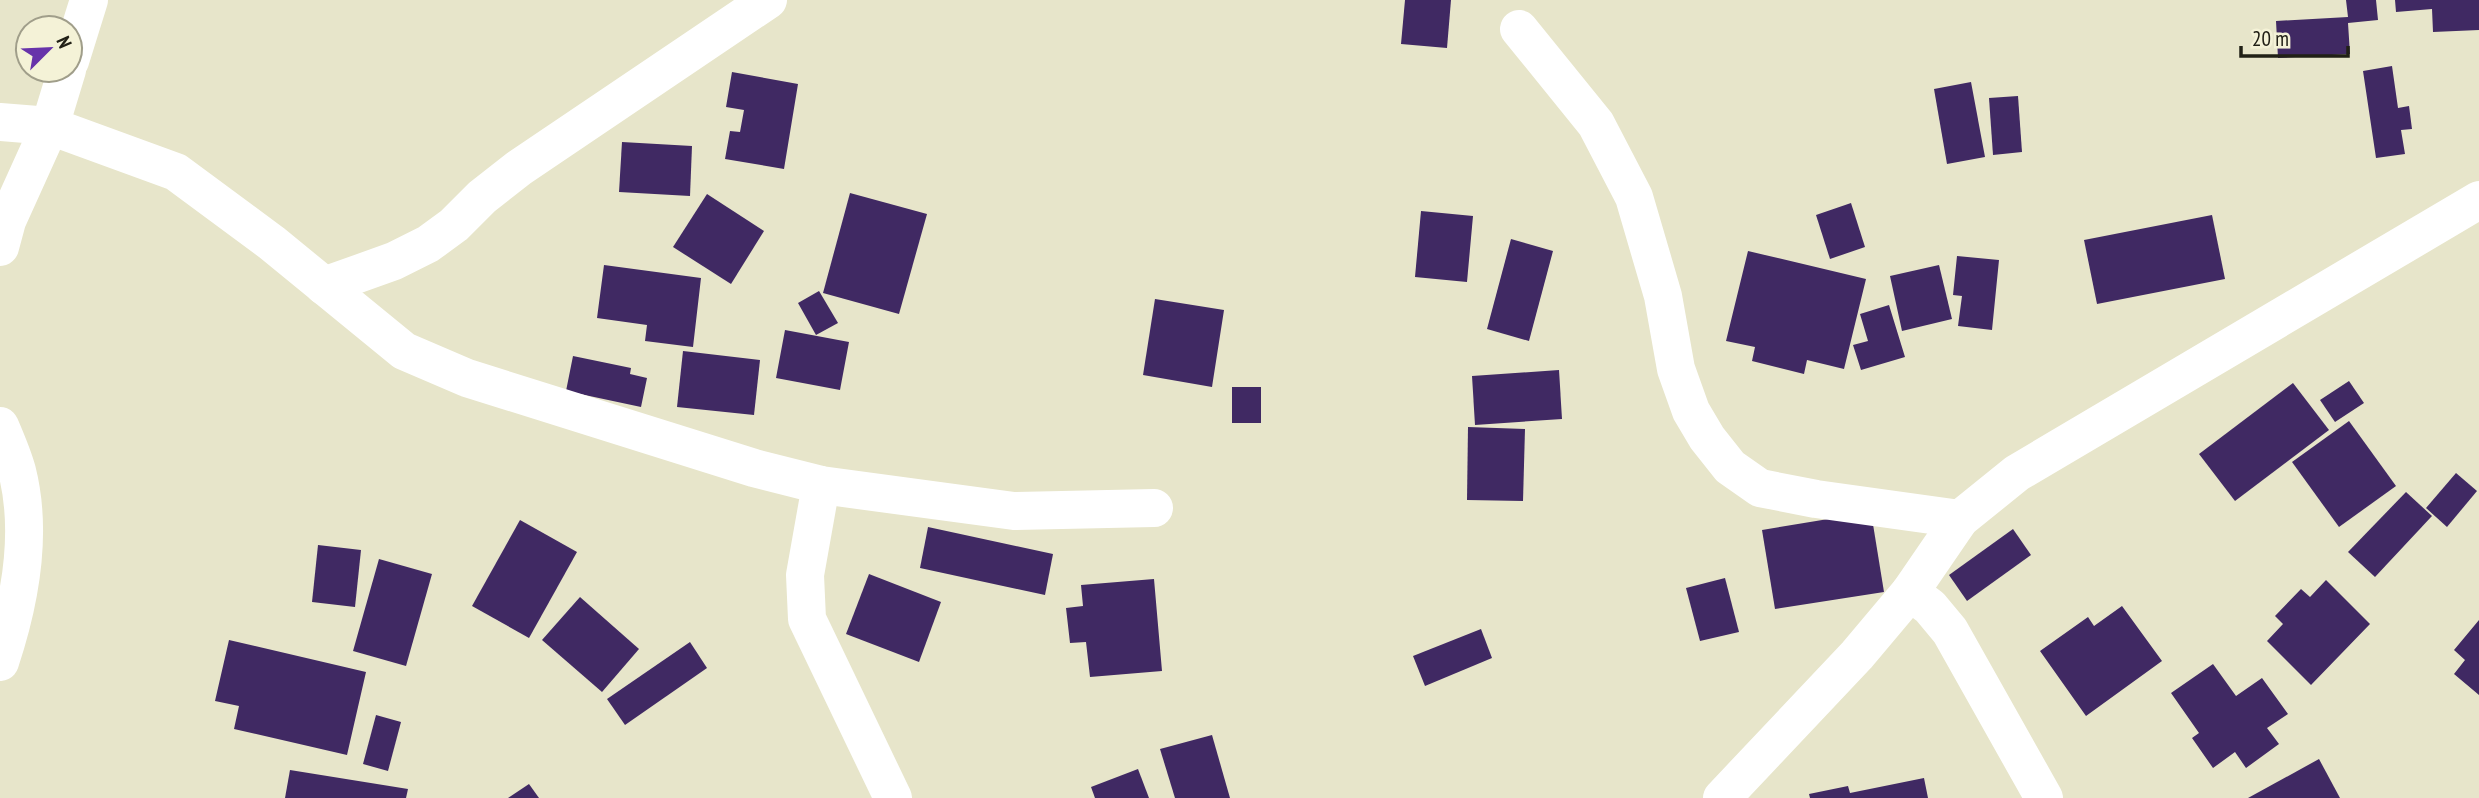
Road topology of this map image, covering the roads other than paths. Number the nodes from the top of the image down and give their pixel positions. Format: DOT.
graph roads {
  1 [pos="768,0"];
  2 [pos="1519,29"];
  3 [pos="63,84"];
  4 [pos="0,122"];
  5 [pos="50,126"];
  6 [pos="2479,200"];
  7 [pos="0,247"];
  8 [pos="324,286"];
  9 [pos="0,426"];
  10 [pos="821,485"];
  11 [pos="1154,508"];
  12 [pos="1960,519"];
  13 [pos="1910,592"];
  14 [pos="0,662"];
  15 [pos="893,798"];
  16 [pos="1723,798"];
  17 [pos="2044,798"];
  1 -- 8 [label="street"];
  2 -- 12 [label="street"];
  3 -- 5 [label="street"];
  4 -- 5 [label="street"];
  5 -- 7 [label="street"];
  5 -- 8 [label="street"];
  6 -- 12 [label="street"];
  8 -- 10 [label="street"];
  9 -- 14 [label="street"];
  10 -- 11 [label="street"];
  10 -- 15 [label="street"];
  12 -- 13 [label="street"];
  13 -- 16 [label="street"];
  13 -- 17 [label="street"];
}
